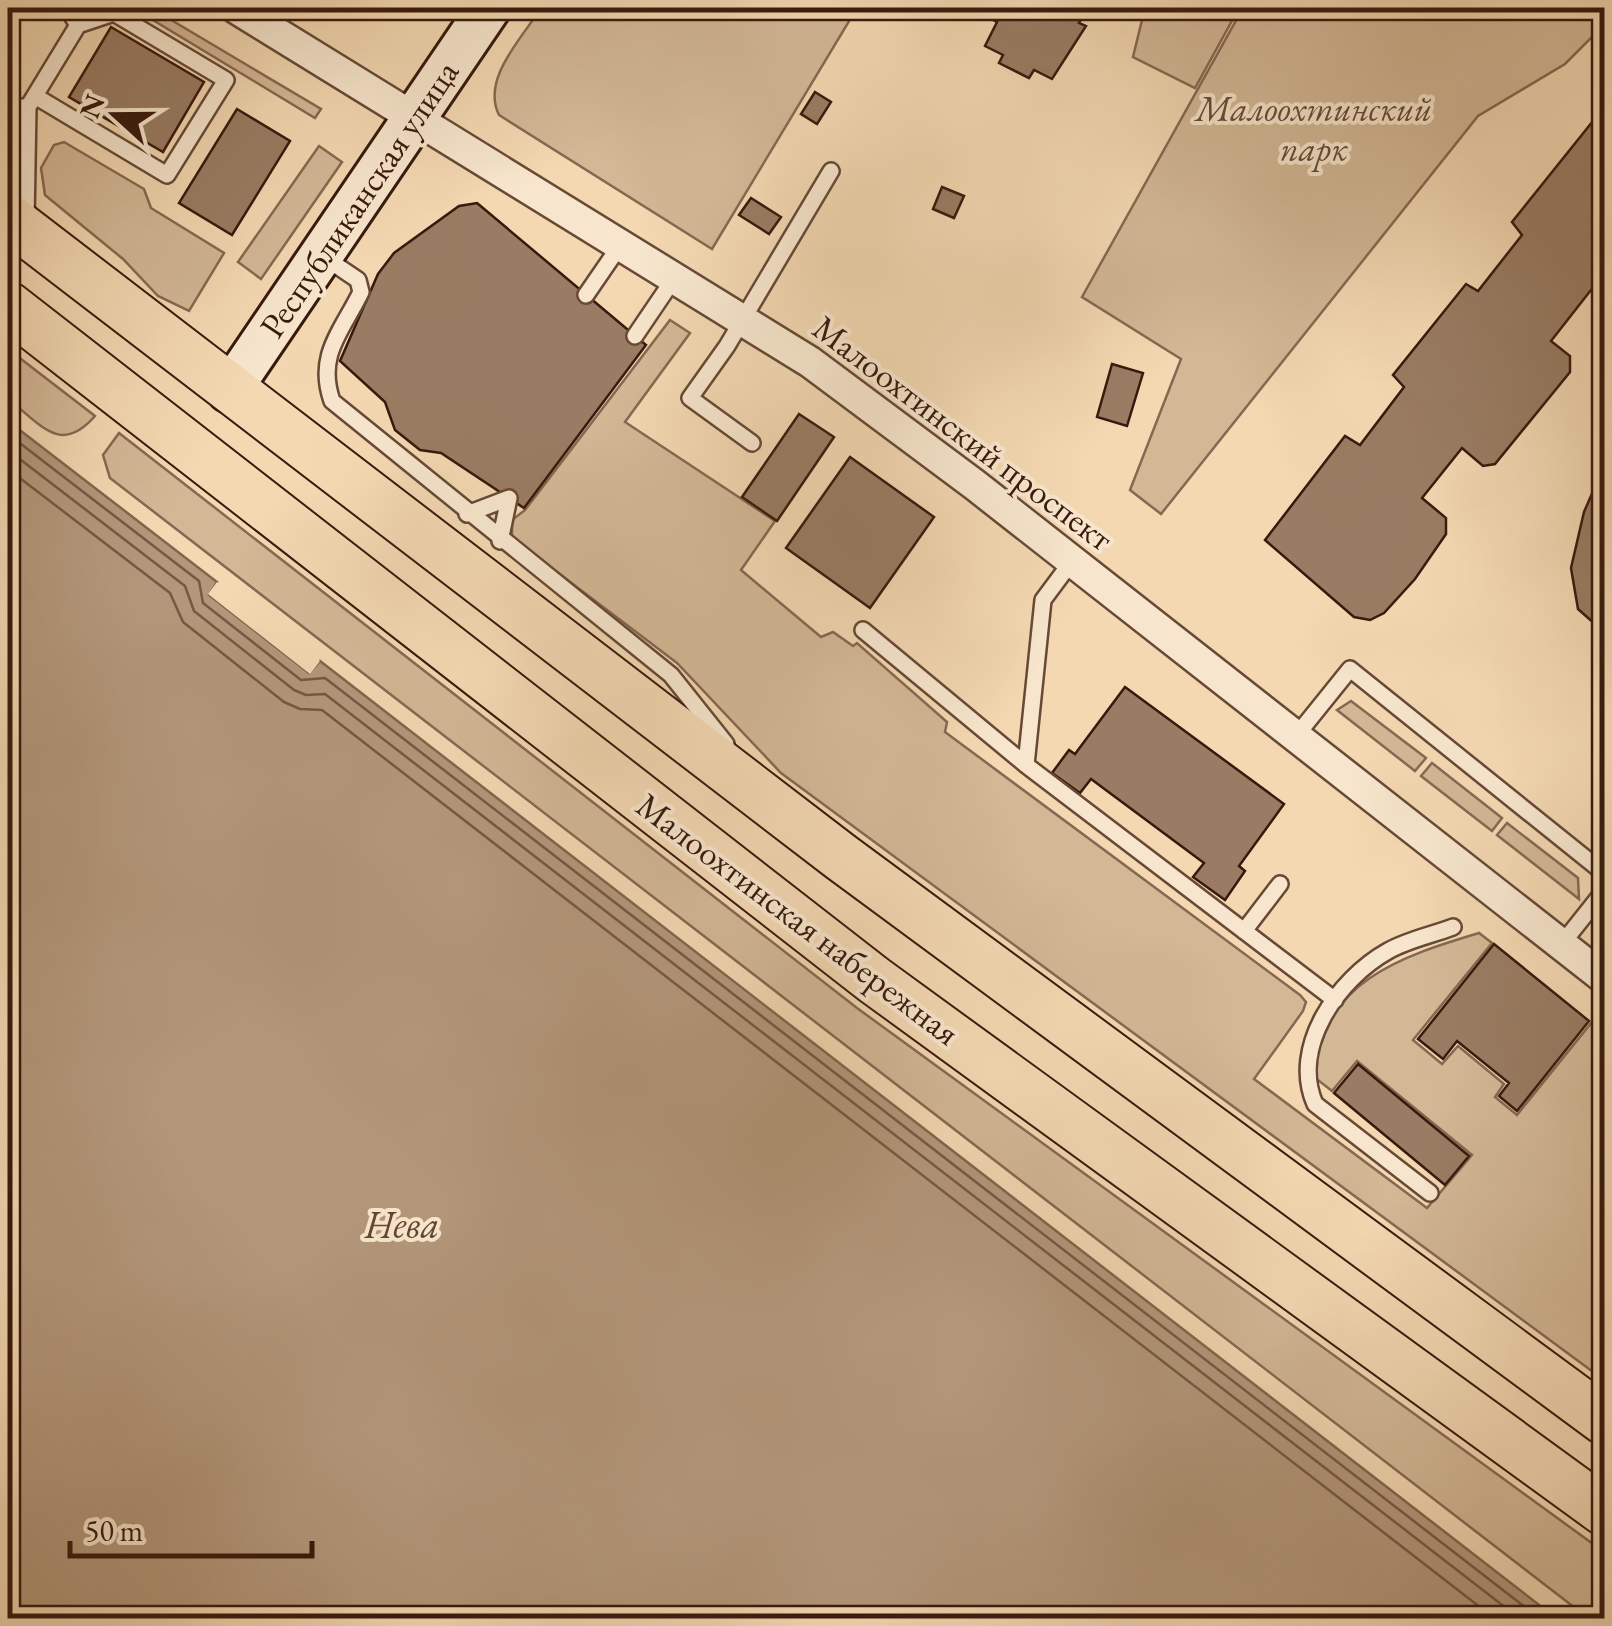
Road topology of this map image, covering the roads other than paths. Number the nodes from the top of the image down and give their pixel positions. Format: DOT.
graph roads {
  1 [pos="67,8"];
  2 [pos="236,8"];
  3 [pos="488,8"];
  4 [pos="78,25"];
  5 [pos="32,101"];
  6 [pos="8,108"];
  7 [pos="415,117"];
  8 [pos="831,171"];
  9 [pos="17,225"];
  10 [pos="621,244"];
  11 [pos="322,256"];
  12 [pos="676,277"];
  13 [pos="586,295"];
  14 [pos="8,306"];
  15 [pos="742,318"];
  16 [pos="635,336"];
  17 [pos="229,390"];
  18 [pos="752,443"];
  19 [pos="467,514"];
  20 [pos="500,541"];
  21 [pos="1072,561"];
  22 [pos="863,630"];
  23 [pos="1296,736"];
  24 [pos="1026,765"];
  25 [pos="775,806"];
  26 [pos="1604,873"];
  27 [pos="1280,884"];
  28 [pos="1604,891"];
  29 [pos="1453,928"];
  30 [pos="1244,931"];
  31 [pos="1562,944"];
  32 [pos="1604,978"];
  33 [pos="1335,1000"];
  34 [pos="1430,1193"];
  35 [pos="1583,1395"];
  36 [pos="1604,1420"];
  37 [pos="1604,1511"];
  1 -- 4 [label="lane"];
  2 -- 7 [label="street, Малоохтинский проспект"];
  3 -- 7 [label="street, Республиканская улица"];
  4 -- 5 [label="lane"];
  4 -- 5 [label="lane"];
  5 -- 6 [label="lane"];
  5 -- 9 [label="lane"];
  7 -- 10 [label="street, Малоохтинский проспект"];
  7 -- 11 [label="street, Республиканская улица"];
  8 -- 15 [label="lane"];
  9 -- 17 [label="main road"];
  10 -- 12 [label="street, Малоохтинский проспект"];
  10 -- 13 [label="lane"];
  11 -- 17 [label="street, Республиканская улица"];
  11 -- 19 [label="lane"];
  12 -- 15 [label="street, Малоохтинский проспект"];
  12 -- 16 [label="lane"];
  14 -- 37 [label="main road, Малоохтинская набережная"];
  15 -- 18 [label="lane"];
  15 -- 21 [label="street, Малоохтинский проспект"];
  17 -- 25 [label="main road"];
  19 -- 20 [label="lane"];
  19 -- 20 [label="lane"];
  20 -- 25 [label="lane"];
  21 -- 23 [label="street, Малоохтинский проспект"];
  21 -- 24 [label="lane"];
  22 -- 24 [label="lane"];
  23 -- 26 [label="lane"];
  23 -- 31 [label="street, Малоохтинский проспект"];
  24 -- 30 [label="lane"];
  25 -- 35 [label="main road"];
  27 -- 30 [label="lane"];
  28 -- 31 [label="lane"];
  29 -- 33 [label="lane"];
  30 -- 33 [label="lane"];
  31 -- 32 [label="street, Малоохтинский проспект"];
  33 -- 34 [label="lane"];
  35 -- 36 [label="main road"];
}
